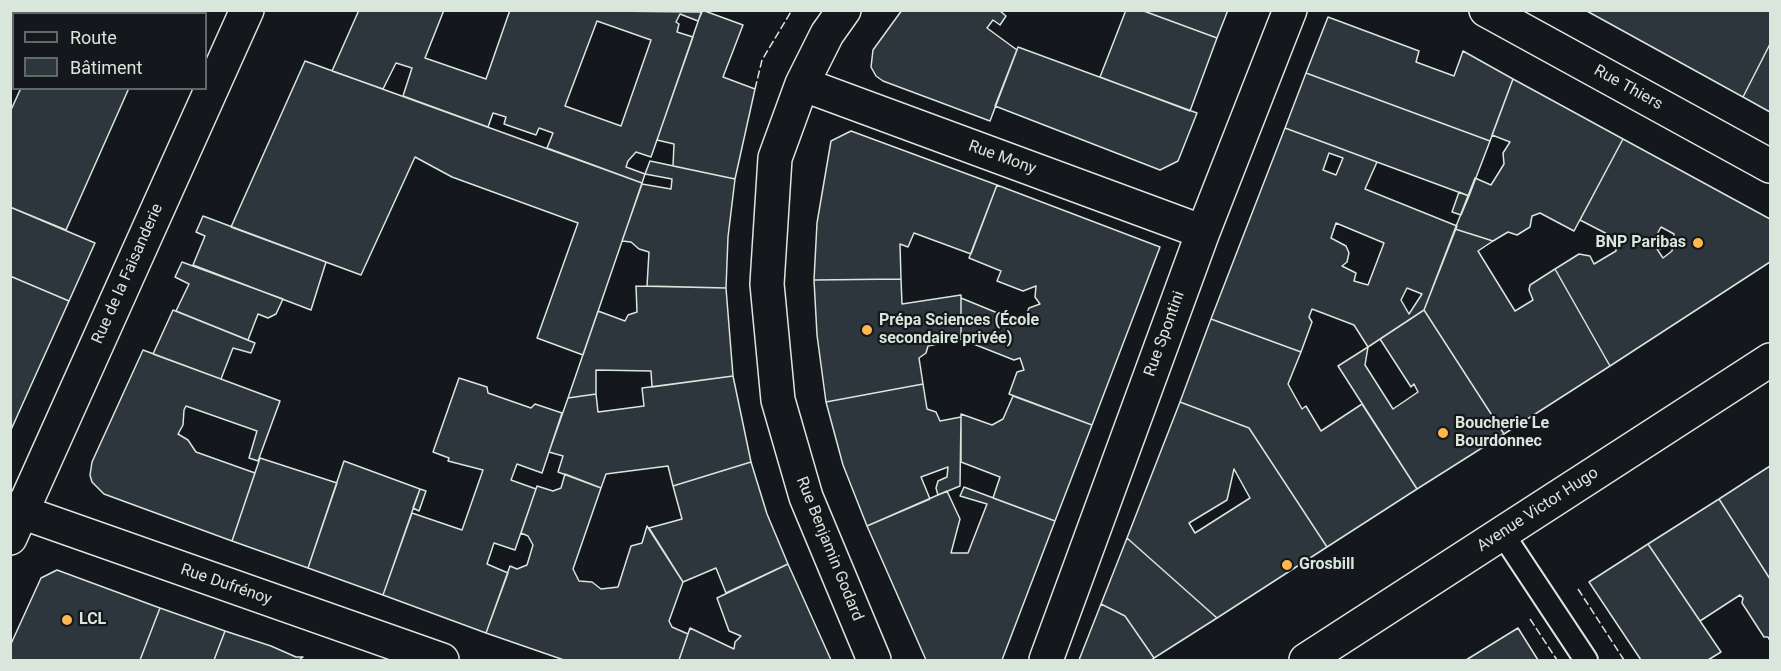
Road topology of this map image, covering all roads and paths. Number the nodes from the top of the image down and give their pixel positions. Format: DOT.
graph roads {
  1 [pos="247,10"];
  2 [pos="844,10"];
  3 [pos="1290,10"];
  4 [pos="1486,10"];
  5 [pos="802,84"];
  6 [pos="1770,166"];
  7 [pos="1203,232"];
  8 [pos="1770,360"];
  9 [pos="14,519"];
  10 [pos="1502,533"];
  11 [pos="442,660"];
  12 [pos="874,660"];
  13 [pos="1046,660"];
  14 [pos="1306,660"];
  15 [pos="1586,660"];
  1 -- 9 [label="street, Rue de la Faisanderie"];
  2 -- 5 [label="street, Rue Benjamin Godard"];
  3 -- 7 [label="street, Rue Spontini"];
  4 -- 6 [label="street, Rue Thiers"];
  5 -- 7 [label="street, Rue Mony"];
  5 -- 12 [label="street, Rue Benjamin Godard"];
  7 -- 13 [label="street, Rue Spontini"];
  8 -- 10 [label="street, Avenue Victor Hugo"];
  9 -- 11 [label="street, Rue Dufrénoy"];
  10 -- 14 [label="street, Avenue Victor Hugo"];
  10 -- 15 [label="lane"];
}
